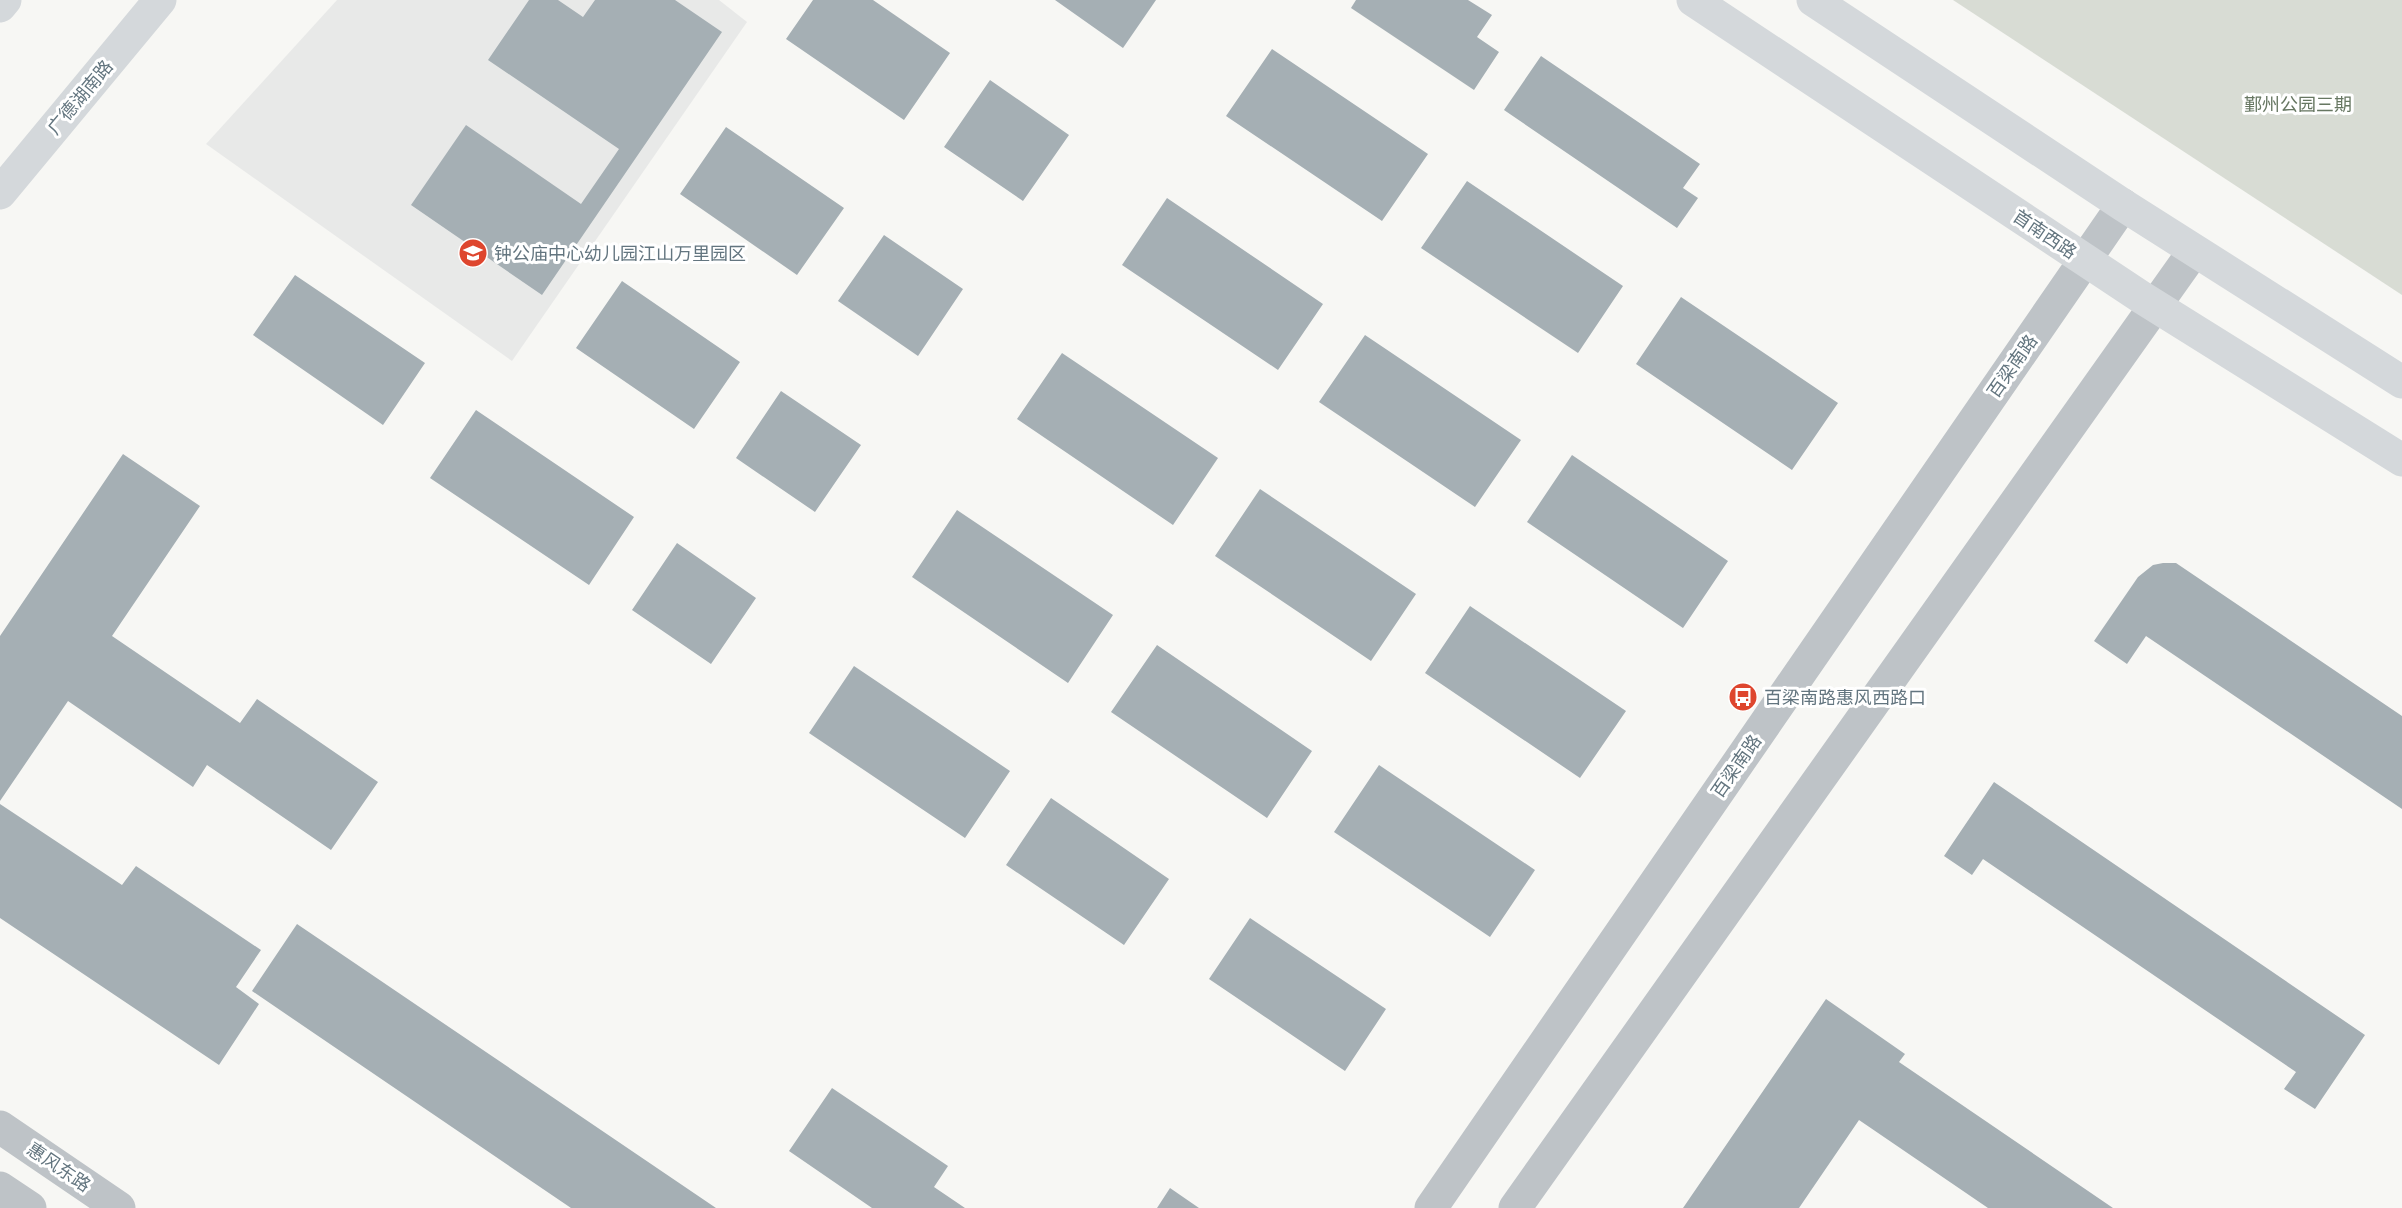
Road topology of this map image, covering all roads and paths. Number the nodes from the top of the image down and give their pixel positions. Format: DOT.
graph roads {
  1 [pos="5,0"];
  2 [pos="160,0"];
  3 [pos="1693,0"];
  4 [pos="1813,0"];
  5 [pos="0,6"];
  6 [pos="0,193"];
  7 [pos="2123,205"];
  8 [pos="2194,251"];
  9 [pos="2085,260"];
  10 [pos="2156,307"];
  11 [pos="2402,382"];
  12 [pos="2402,460"];
  13 [pos="0,1126"];
  14 [pos="0,1188"];
  15 [pos="30,1208"];
  16 [pos="119,1208"];
  17 [pos="1431,1208"];
  18 [pos="1515,1208"];
  1 -- 5 [label="main road"];
  2 -- 6 [label="main road, 广德湖南路"];
  3 -- 9 [label="main road, 首南西路"];
  4 -- 7 [label="main road"];
  7 -- 8 [label="main road"];
  7 -- 9 [label="street, 百梁南路"];
  8 -- 10 [label="street"];
  8 -- 11 [label="main road"];
  9 -- 10 [label="main road, 首南西路"];
  9 -- 17 [label="street, 百梁南路"];
  10 -- 12 [label="main road, 首南西路"];
  10 -- 18 [label="street"];
  13 -- 16 [label="street, 惠风东路"];
  14 -- 15 [label="street"];
}
